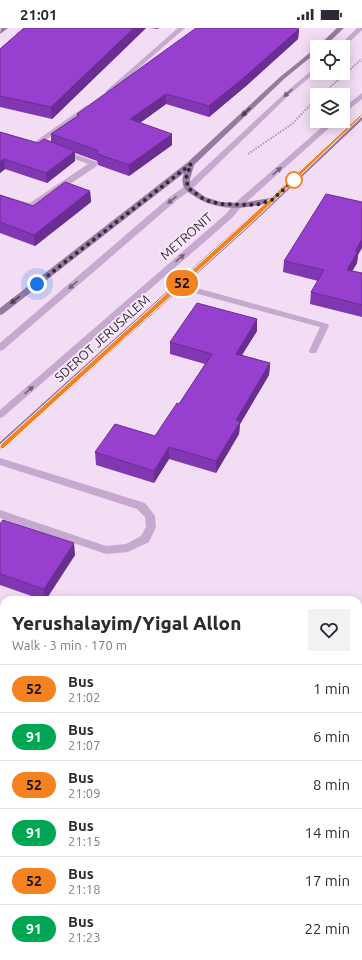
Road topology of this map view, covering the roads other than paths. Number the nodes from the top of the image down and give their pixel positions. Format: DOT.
graph roads {
  1 [pos="5,28"];
  2 [pos="182,28"];
  3 [pos="341,28"];
  4 [pos="361,28"];
  5 [pos="0,32"];
  6 [pos="328,40"];
  7 [pos="348,40"];
  8 [pos="310,55"];
  9 [pos="310,74"];
  10 [pos="362,95"];
  11 [pos="102,97"];
  12 [pos="95,102"];
  13 [pos="350,106"];
  14 [pos="362,116"];
  15 [pos="325,128"];
  16 [pos="191,164"];
  17 [pos="188,188"];
  18 [pos="0,197"];
  19 [pos="272,200"];
  20 [pos="238,205"];
  21 [pos="179,286"];
  22 [pos="0,312"];
  23 [pos="0,348"];
  24 [pos="313,351"];
  25 [pos="0,415"];
  26 [pos="0,447"];
  27 [pos="0,461"];
  28 [pos="0,514"];
  1 -- 5 [label="main road"];
  2 -- 11 [label="lane"];
  3 -- 6 [label="main road"];
  4 -- 7 [label="lane"];
  8 -- 16 [label="main road, one-way"];
  9 -- 17 [label="lane, one-way"];
  10 -- 13 [label="lane"];
  12 -- 18 [label="lane"];
  14 -- 19 [label="main road, SDEROT JERUSALEM"];
  20 -- 15 [label="lane, METRONIT, one-way"];
  16 -- 17 [label="main road"];
  16 -- 22 [label="main road, one-way"];
  17 -- 20 [label="main road"];
  17 -- 23 [label="lane, one-way"];
  19 -- 20 [label="main road"];
  19 -- 21 [label="main road, SDEROT JERUSALEM"];
  25 -- 20 [label="lane, METRONIT, one-way"];
  21 -- 24 [label="lane"];
  21 -- 26 [label="main road, SDEROT JERUSALEM"];
  27 -- 28 [label="lane"];
}
